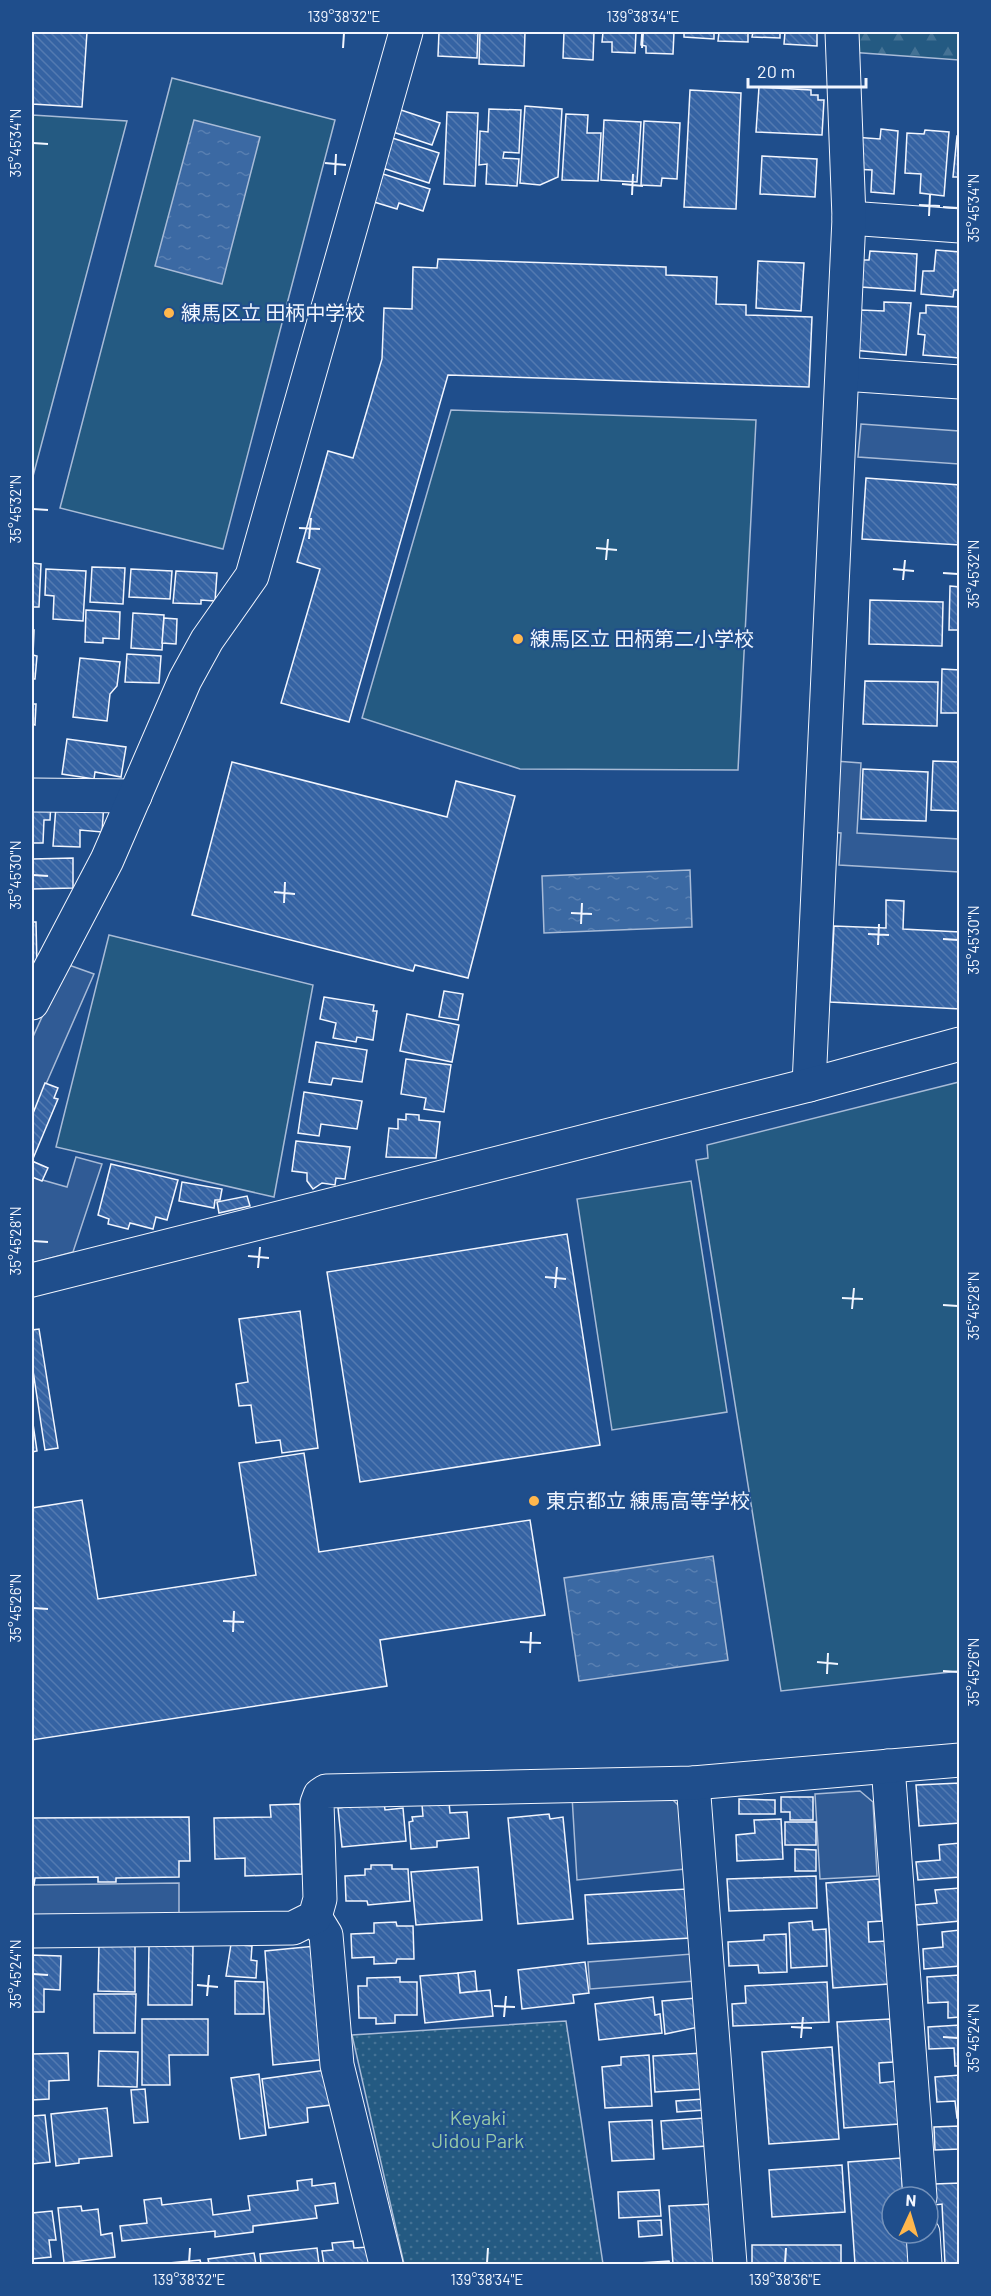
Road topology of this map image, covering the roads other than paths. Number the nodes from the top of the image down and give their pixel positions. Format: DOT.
graph roads {
  1 [pos="406,32"];
  2 [pos="842,32"];
  3 [pos="849,218"];
  4 [pos="960,226"];
  5 [pos="843,375"];
  6 [pos="960,382"];
  7 [pos="32,795"];
  8 [pos="135,796"];
  9 [pos="32,1003"];
  10 [pos="960,1044"];
  11 [pos="808,1084"];
  12 [pos="32,1280"];
  13 [pos="960,1760"];
  14 [pos="888,1766"];
  15 [pos="693,1783"];
  16 [pos="315,1917"];
  17 [pos="32,1931"];
  18 [pos="919,2185"];
  19 [pos="924,2245"];
  20 [pos="386,2265"];
  21 [pos="730,2265"];
  22 [pos="925,2265"];
  1 -- 8 [label="street"];
  2 -- 3 [label="street"];
  3 -- 4 [label="street"];
  3 -- 5 [label="street"];
  5 -- 6 [label="street"];
  5 -- 11 [label="street"];
  7 -- 8 [label="street"];
  8 -- 9 [label="street"];
  10 -- 11 [label="street"];
  11 -- 12 [label="street"];
  13 -- 14 [label="street"];
  14 -- 15 [label="street"];
  14 -- 18 [label="street"];
  15 -- 16 [label="street"];
  15 -- 21 [label="street"];
  16 -- 17 [label="street"];
  16 -- 20 [label="street"];
  19 -- 22 [label="street"];
}
